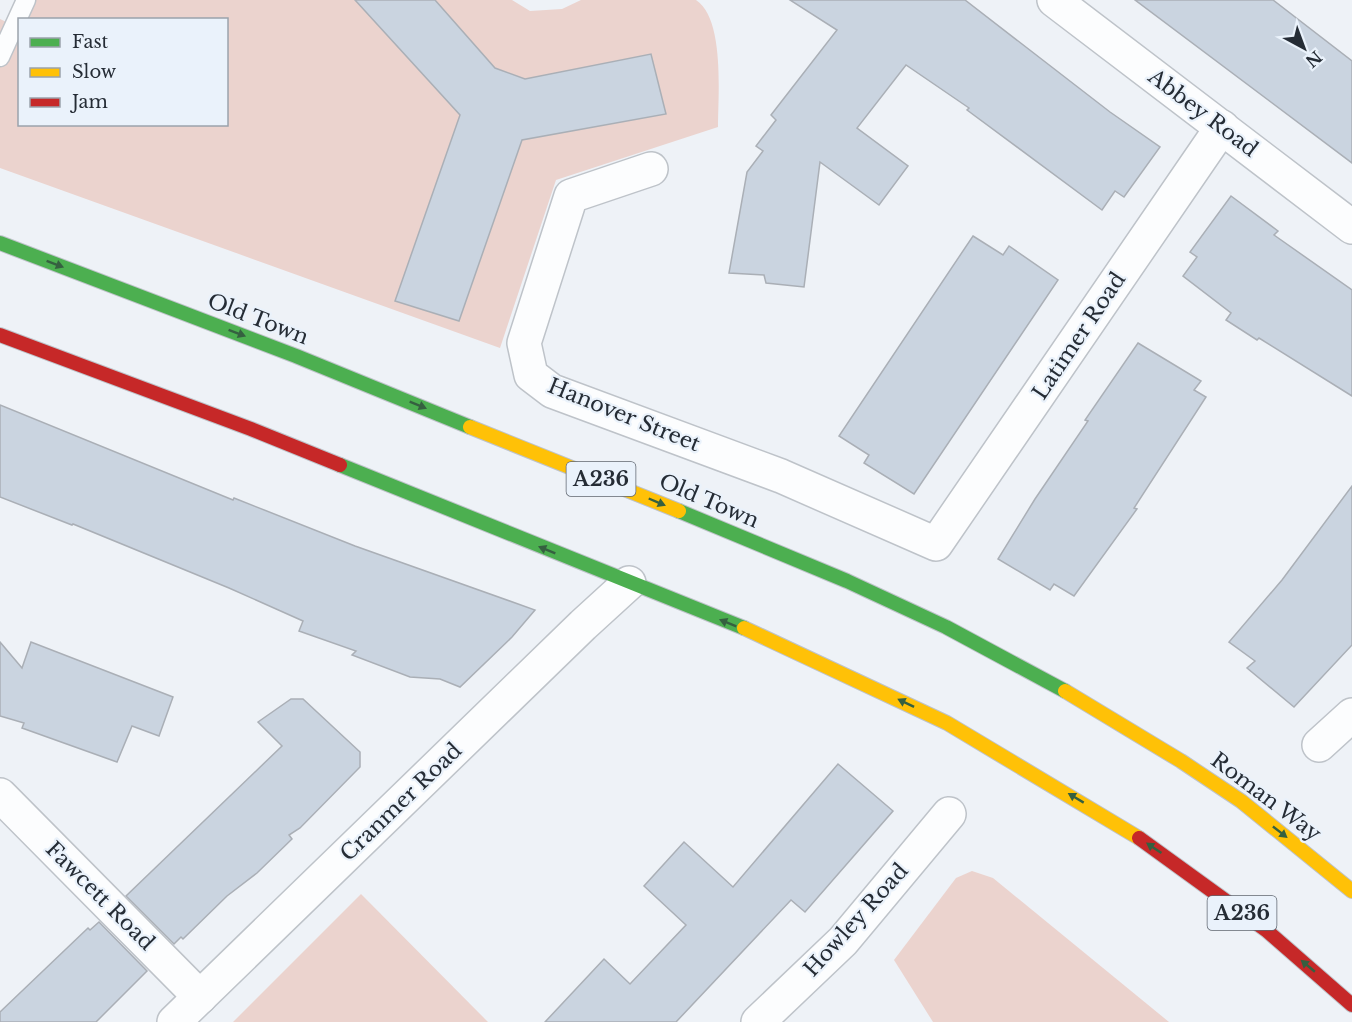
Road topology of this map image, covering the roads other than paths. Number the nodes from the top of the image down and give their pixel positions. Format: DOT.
graph roads {
  1 [pos="26,0"];
  2 [pos="1054,0"];
  3 [pos="0,57"];
  4 [pos="1222,127"];
  5 [pos="651,169"];
  6 [pos="1352,226"];
  7 [pos="0,243"];
  8 [pos="0,336"];
  9 [pos="936,544"];
  10 [pos="629,583"];
  11 [pos="1352,715"];
  12 [pos="1319,745"];
  13 [pos="1181,761"];
  14 [pos="0,795"];
  15 [pos="949,814"];
  16 [pos="1352,891"];
  17 [pos="200,997"];
  18 [pos="1352,1005"];
  19 [pos="174,1022"];
  20 [pos="758,1022"];
  1 -- 3 [label="lane"];
  2 -- 4 [label="street, Abbey Road"];
  4 -- 6 [label="street, Abbey Road"];
  4 -- 9 [label="street, Latimer Road"];
  5 -- 9 [label="street, Hanover Street"];
  7 -- 13 [label="main road, Old Town / A236, one-way"];
  10 -- 8 [label="main road, A236, one-way"];
  10 -- 17 [label="street, Cranmer Road"];
  18 -- 10 [label="main road, A236, one-way"];
  11 -- 12 [label="street"];
  13 -- 16 [label="main road, Roman Way / A236, one-way"];
  14 -- 17 [label="street, Fawcett Road"];
  15 -- 20 [label="street, Howley Road"];
  17 -- 19 [label="street, Cranmer Road"];
}
